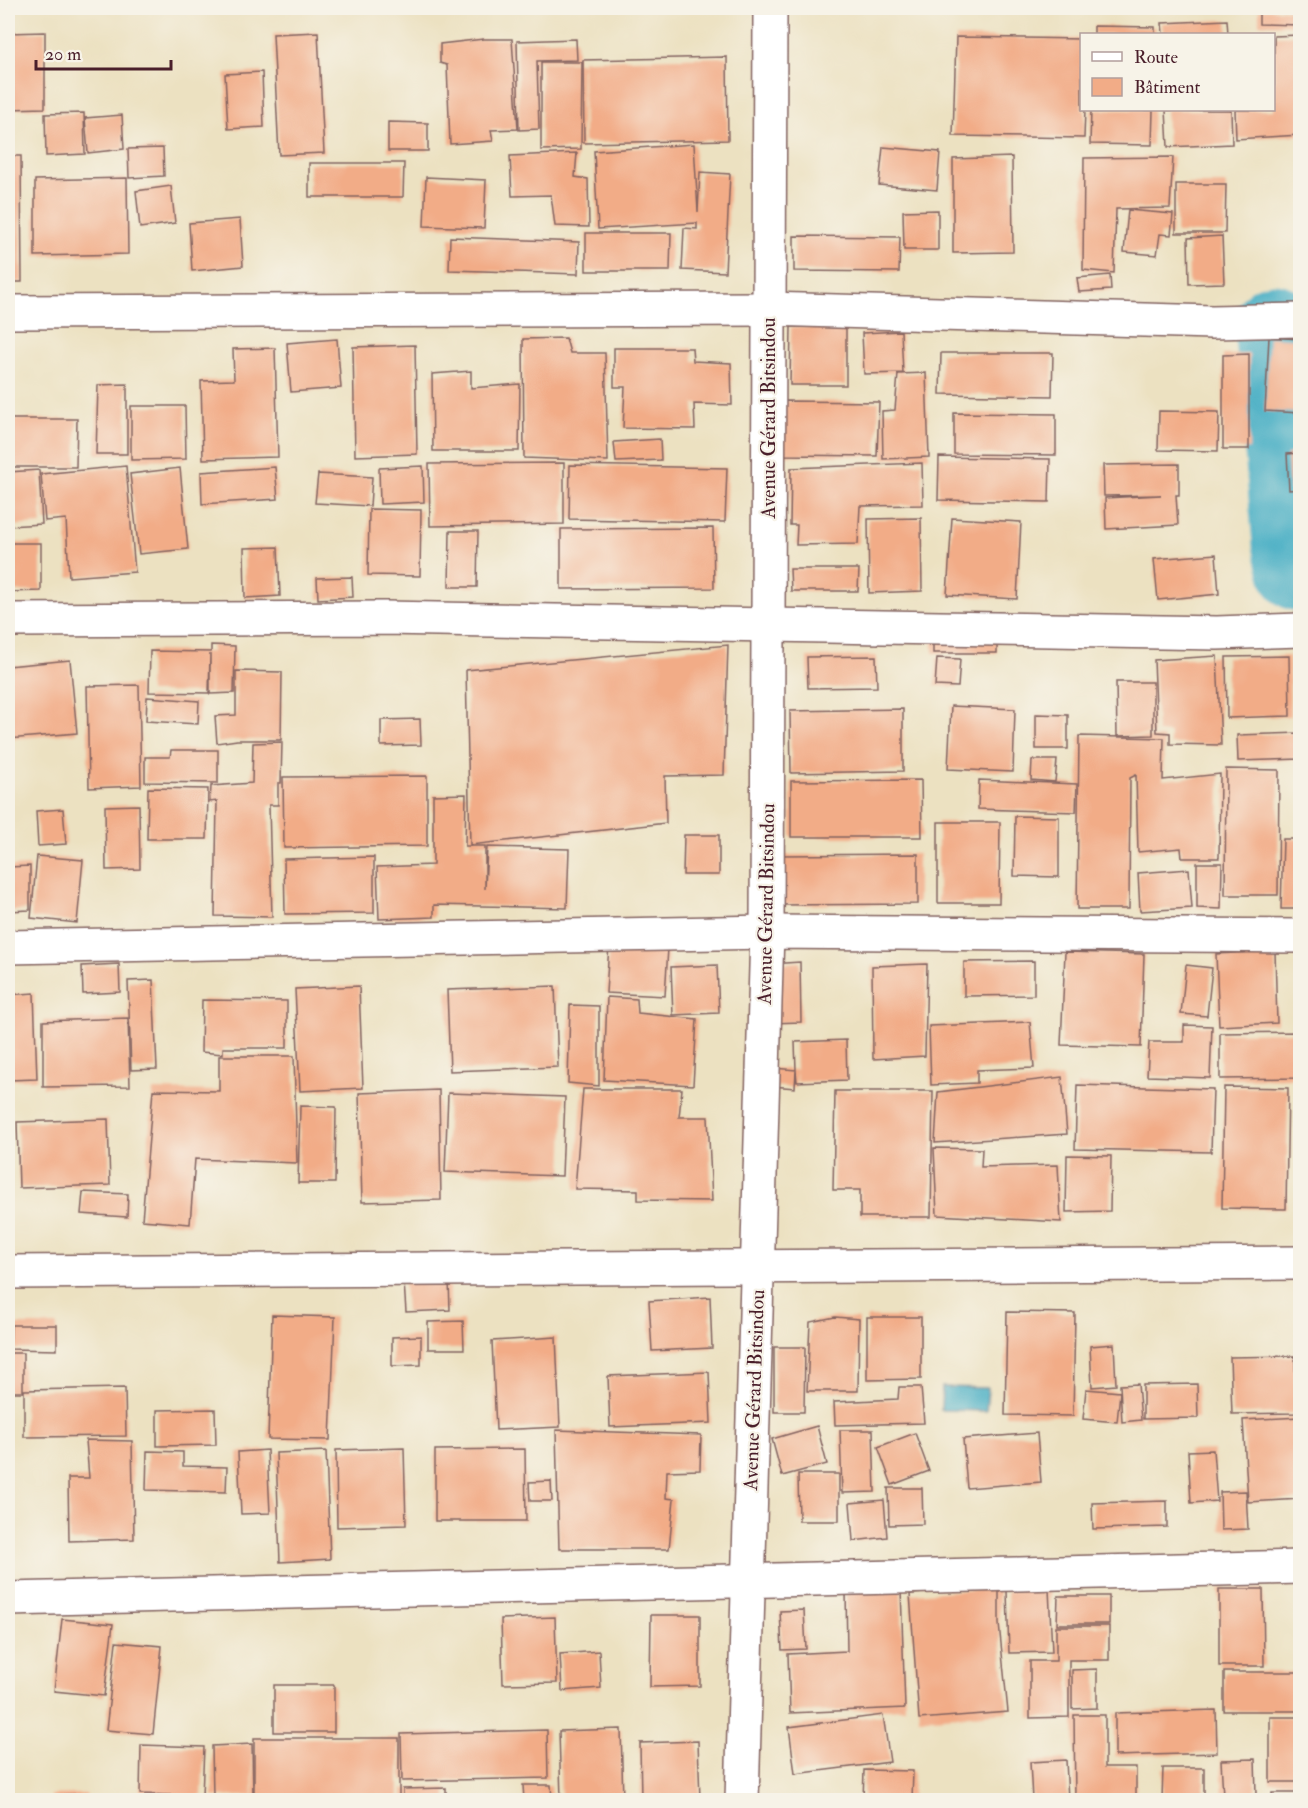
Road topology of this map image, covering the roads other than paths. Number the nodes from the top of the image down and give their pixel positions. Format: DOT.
graph roads {
  1 [pos="770,8"];
  2 [pos="768,309"];
  3 [pos="8,312"];
  4 [pos="1300,320"];
  5 [pos="8,620"];
  6 [pos="769,625"];
  7 [pos="1300,630"];
  8 [pos="767,932"];
  9 [pos="1300,936"];
  10 [pos="8,947"];
  11 [pos="1300,1263"];
  12 [pos="757,1267"];
  13 [pos="8,1272"];
  14 [pos="1300,1567"];
  15 [pos="749,1581"];
  16 [pos="8,1599"];
  17 [pos="742,1800"];
  1 -- 2 [label="street, Avenue Gérard Bitsindou"];
  2 -- 3 [label="street"];
  2 -- 4 [label="street"];
  2 -- 6 [label="street, Avenue Gérard Bitsindou"];
  5 -- 6 [label="street"];
  6 -- 7 [label="street"];
  6 -- 8 [label="street, Avenue Gérard Bitsindou"];
  8 -- 9 [label="street"];
  8 -- 10 [label="street"];
  8 -- 12 [label="street, Avenue Gérard Bitsindou"];
  11 -- 12 [label="street"];
  12 -- 13 [label="street"];
  12 -- 15 [label="street, Avenue Gérard Bitsindou"];
  14 -- 15 [label="street"];
  15 -- 16 [label="street"];
  15 -- 17 [label="street, Avenue Gérard Bitsindou"];
}
